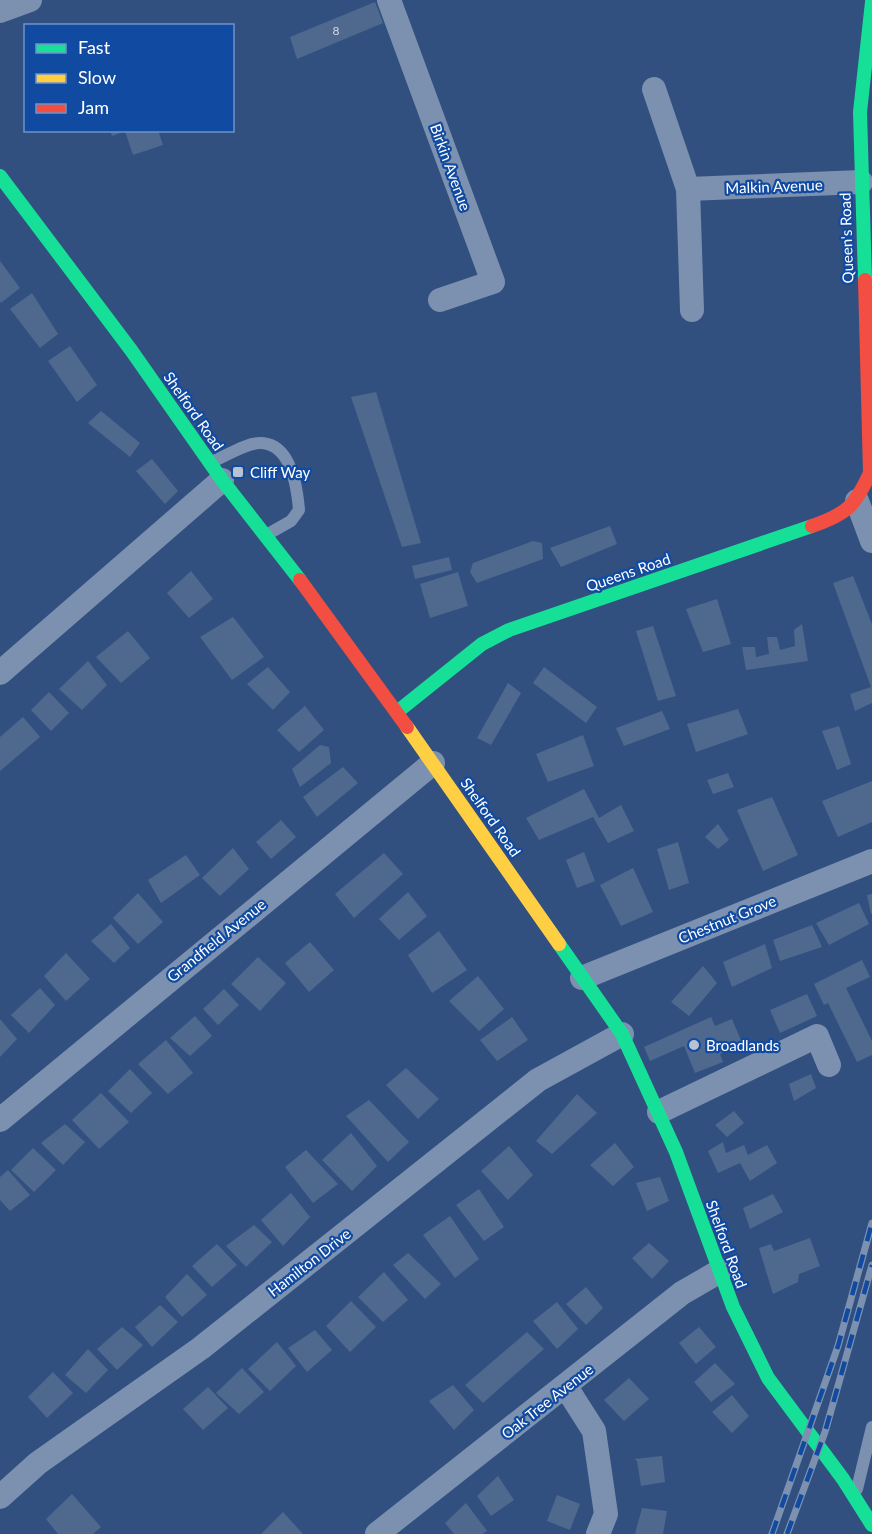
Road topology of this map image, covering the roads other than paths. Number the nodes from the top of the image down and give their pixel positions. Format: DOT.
graph roads {
  1 [pos="30,0"];
  2 [pos="389,0"];
  3 [pos="872,2"];
  4 [pos="0,10"];
  5 [pos="654,89"];
  6 [pos="0,176"];
  7 [pos="861,182"];
  8 [pos="688,189"];
  9 [pos="440,300"];
  10 [pos="692,310"];
  11 [pos="216,471"];
  12 [pos="870,473"];
  13 [pos="857,501"];
  14 [pos="267,535"];
  15 [pos="872,541"];
  16 [pos="0,673"];
  17 [pos="397,712"];
  18 [pos="433,763"];
  19 [pos="872,861"];
  20 [pos="582,978"];
  21 [pos="622,1034"];
  22 [pos="829,1065"];
  23 [pos="659,1112"];
  24 [pos="0,1119"];
  25 [pos="720,1271"];
  26 [pos="566,1387"];
  27 [pos="872,1426"];
  28 [pos="0,1497"];
  29 [pos="855,1498"];
  30 [pos="872,1525"];
  31 [pos="377,1534"];
  32 [pos="598,1534"];
  1 -- 4 [label="street"];
  2 -- 9 [label="street, Birkin Avenue"];
  3 -- 7 [label="street, Queen's Road"];
  5 -- 8 [label="street"];
  6 -- 11 [label="street, Shelford Road"];
  7 -- 8 [label="street, Malkin Avenue"];
  7 -- 12 [label="street, Queen's Road"];
  8 -- 10 [label="street"];
  11 -- 14 [label="street, Shelford Road"];
  11 -- 14 [label="lane"];
  11 -- 16 [label="street"];
  12 -- 13 [label="street, Queens Road"];
  13 -- 15 [label="street"];
  13 -- 17 [label="street, Queens Road"];
  14 -- 17 [label="street, Shelford Road"];
  17 -- 18 [label="street, Shelford Road"];
  18 -- 20 [label="street, Shelford Road"];
  18 -- 24 [label="street, Grandfield Avenue"];
  19 -- 20 [label="street, Chestnut Grove"];
  20 -- 21 [label="street, Shelford Road"];
  21 -- 23 [label="street, Shelford Road"];
  21 -- 28 [label="street, Hamilton Drive"];
  22 -- 23 [label="street"];
  23 -- 25 [label="street, Shelford Road"];
  25 -- 26 [label="street, Oak Tree Avenue"];
  25 -- 29 [label="street, Shelford Road"];
  26 -- 31 [label="street, Oak Tree Avenue"];
  26 -- 32 [label="street"];
  27 -- 29 [label="lane"];
  29 -- 30 [label="street, Shelford Road"];
}
